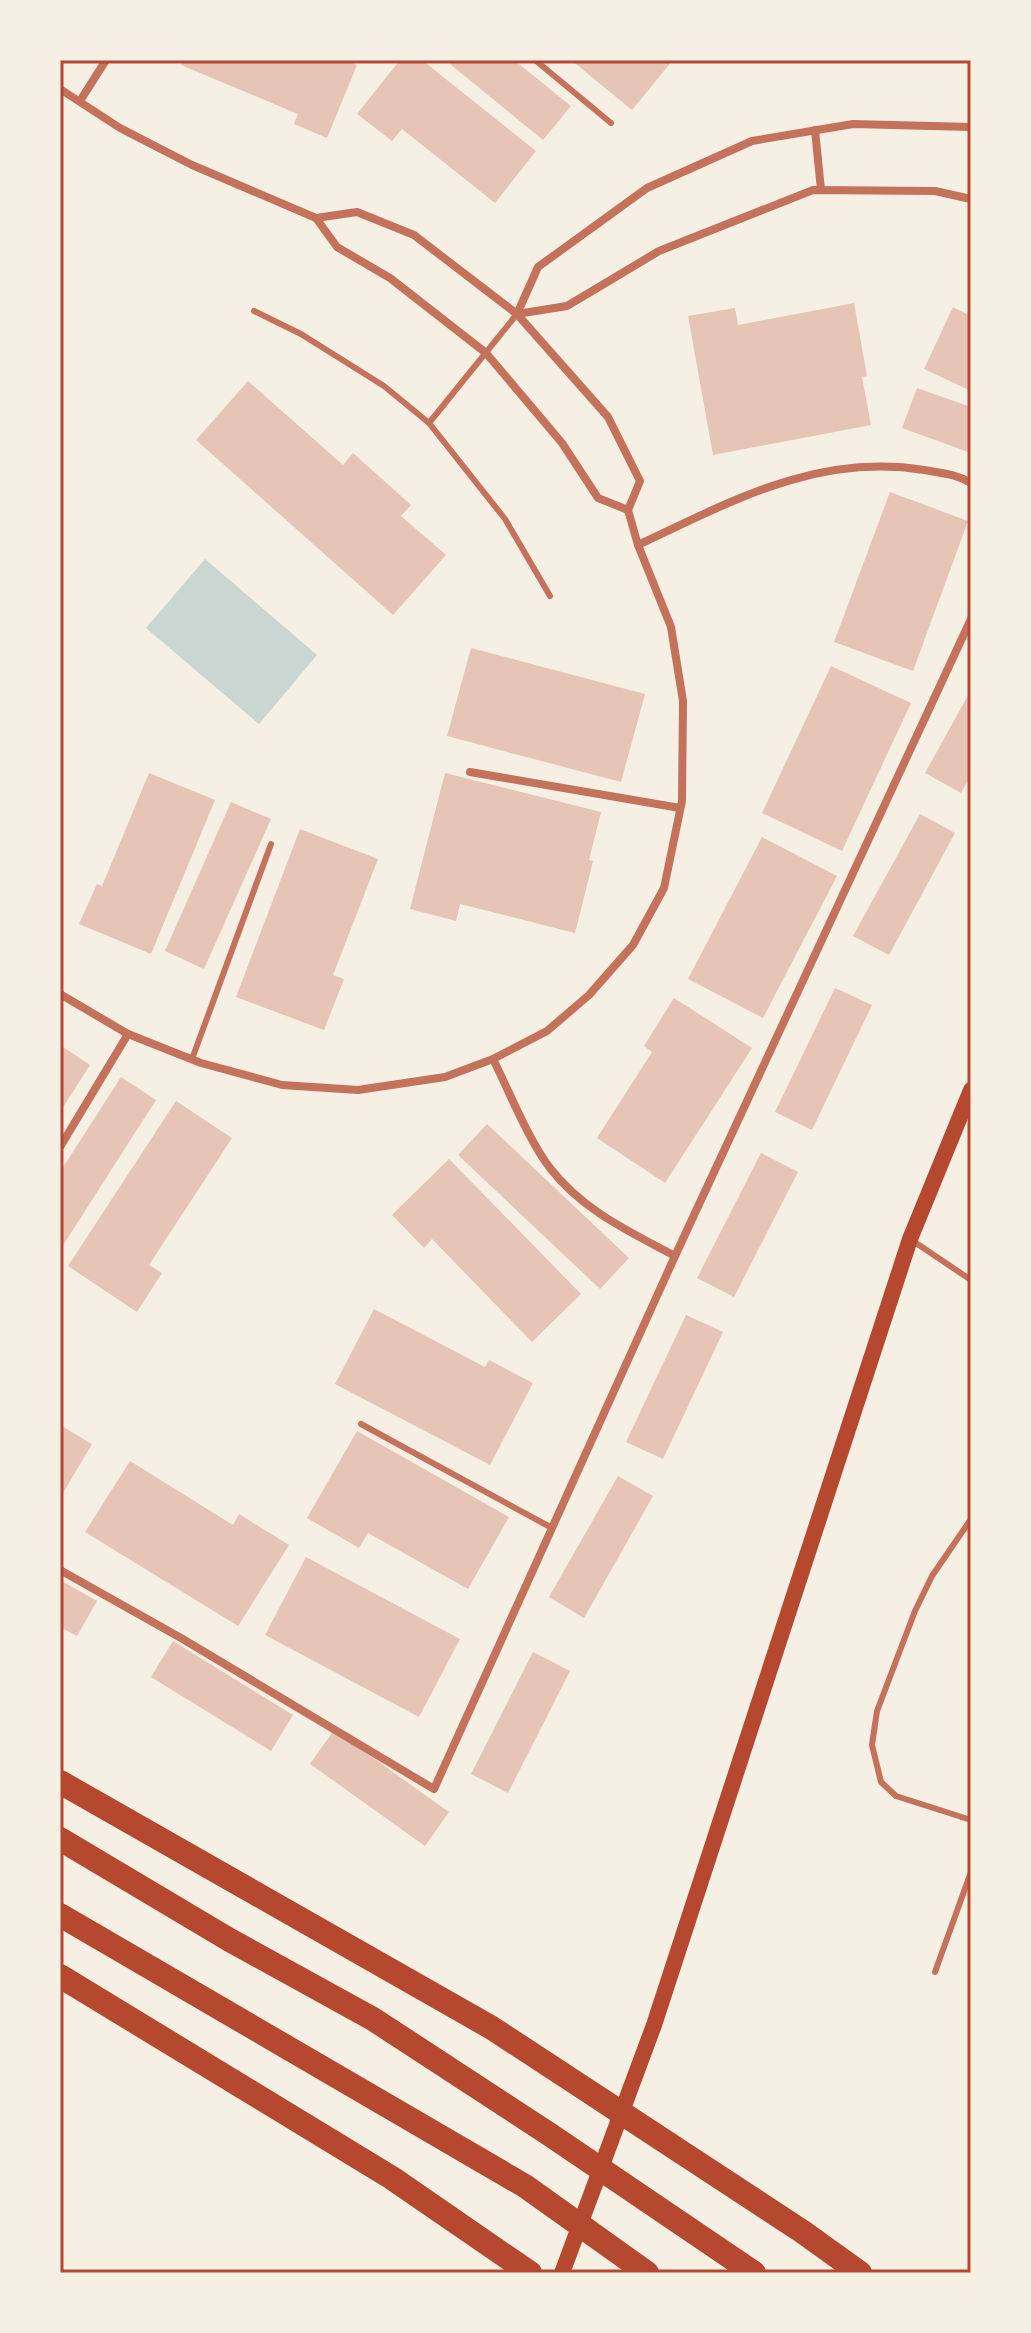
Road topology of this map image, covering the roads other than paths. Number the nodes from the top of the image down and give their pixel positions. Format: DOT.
graph roads {
  1 [pos="106,60"];
  2 [pos="535,60"];
  3 [pos="60,89"];
  4 [pos="80,101"];
  5 [pos="611,123"];
  6 [pos="971,127"];
  7 [pos="815,130"];
  8 [pos="821,190"];
  9 [pos="971,199"];
  10 [pos="316,218"];
  11 [pos="254,311"];
  12 [pos="517,314"];
  13 [pos="486,353"];
  14 [pos="429,423"];
  15 [pos="971,483"];
  16 [pos="628,510"];
  17 [pos="638,545"];
  18 [pos="550,596"];
  19 [pos="971,619"];
  20 [pos="470,772"];
  21 [pos="680,808"];
  22 [pos="271,844"];
  23 [pos="60,994"];
  24 [pos="128,1034"];
  25 [pos="192,1059"];
  26 [pos="493,1059"];
  27 [pos="971,1090"];
  28 [pos="60,1147"];
  29 [pos="910,1239"];
  30 [pos="675,1256"];
  31 [pos="971,1280"];
  32 [pos="361,1424"];
  33 [pos="971,1519"];
  34 [pos="552,1528"];
  35 [pos="60,1570"];
  36 [pos="60,1782"];
  37 [pos="971,1820"];
  38 [pos="60,1839"];
  39 [pos="971,1872"];
  40 [pos="60,1915"];
  41 [pos="935,1972"];
  42 [pos="60,1976"];
  43 [pos="530,2273"];
  44 [pos="562,2273"];
  45 [pos="647,2273"];
  46 [pos="754,2273"];
  47 [pos="860,2273"];
  1 -- 4 [label="street"];
  2 -- 5 [label="lane"];
  3 -- 4 [label="street"];
  4 -- 10 [label="street"];
  6 -- 7 [label="street"];
  7 -- 8 [label="street"];
  7 -- 12 [label="street"];
  8 -- 9 [label="street"];
  8 -- 12 [label="street"];
  10 -- 12 [label="street"];
  10 -- 13 [label="street"];
  11 -- 14 [label="lane"];
  12 -- 13 [label="lane"];
  12 -- 16 [label="street"];
  13 -- 14 [label="lane"];
  13 -- 16 [label="street"];
  14 -- 18 [label="lane"];
  15 -- 17 [label="street"];
  16 -- 17 [label="street"];
  17 -- 21 [label="street"];
  19 -- 30 [label="street"];
  20 -- 21 [label="street"];
  21 -- 26 [label="street"];
  22 -- 25 [label="lane"];
  23 -- 24 [label="street"];
  24 -- 25 [label="street"];
  24 -- 28 [label="street"];
  25 -- 26 [label="street"];
  26 -- 30 [label="street"];
  27 -- 29 [label="main road"];
  29 -- 31 [label="lane"];
  29 -- 44 [label="main road"];
  30 -- 34 [label="street"];
  32 -- 34 [label="lane"];
  33 -- 37 [label="lane"];
  34 -- 35 [label="street"];
  36 -- 47 [label="highway"];
  38 -- 46 [label="highway"];
  39 -- 41 [label="lane"];
  40 -- 45 [label="highway"];
  42 -- 43 [label="highway"];
}
